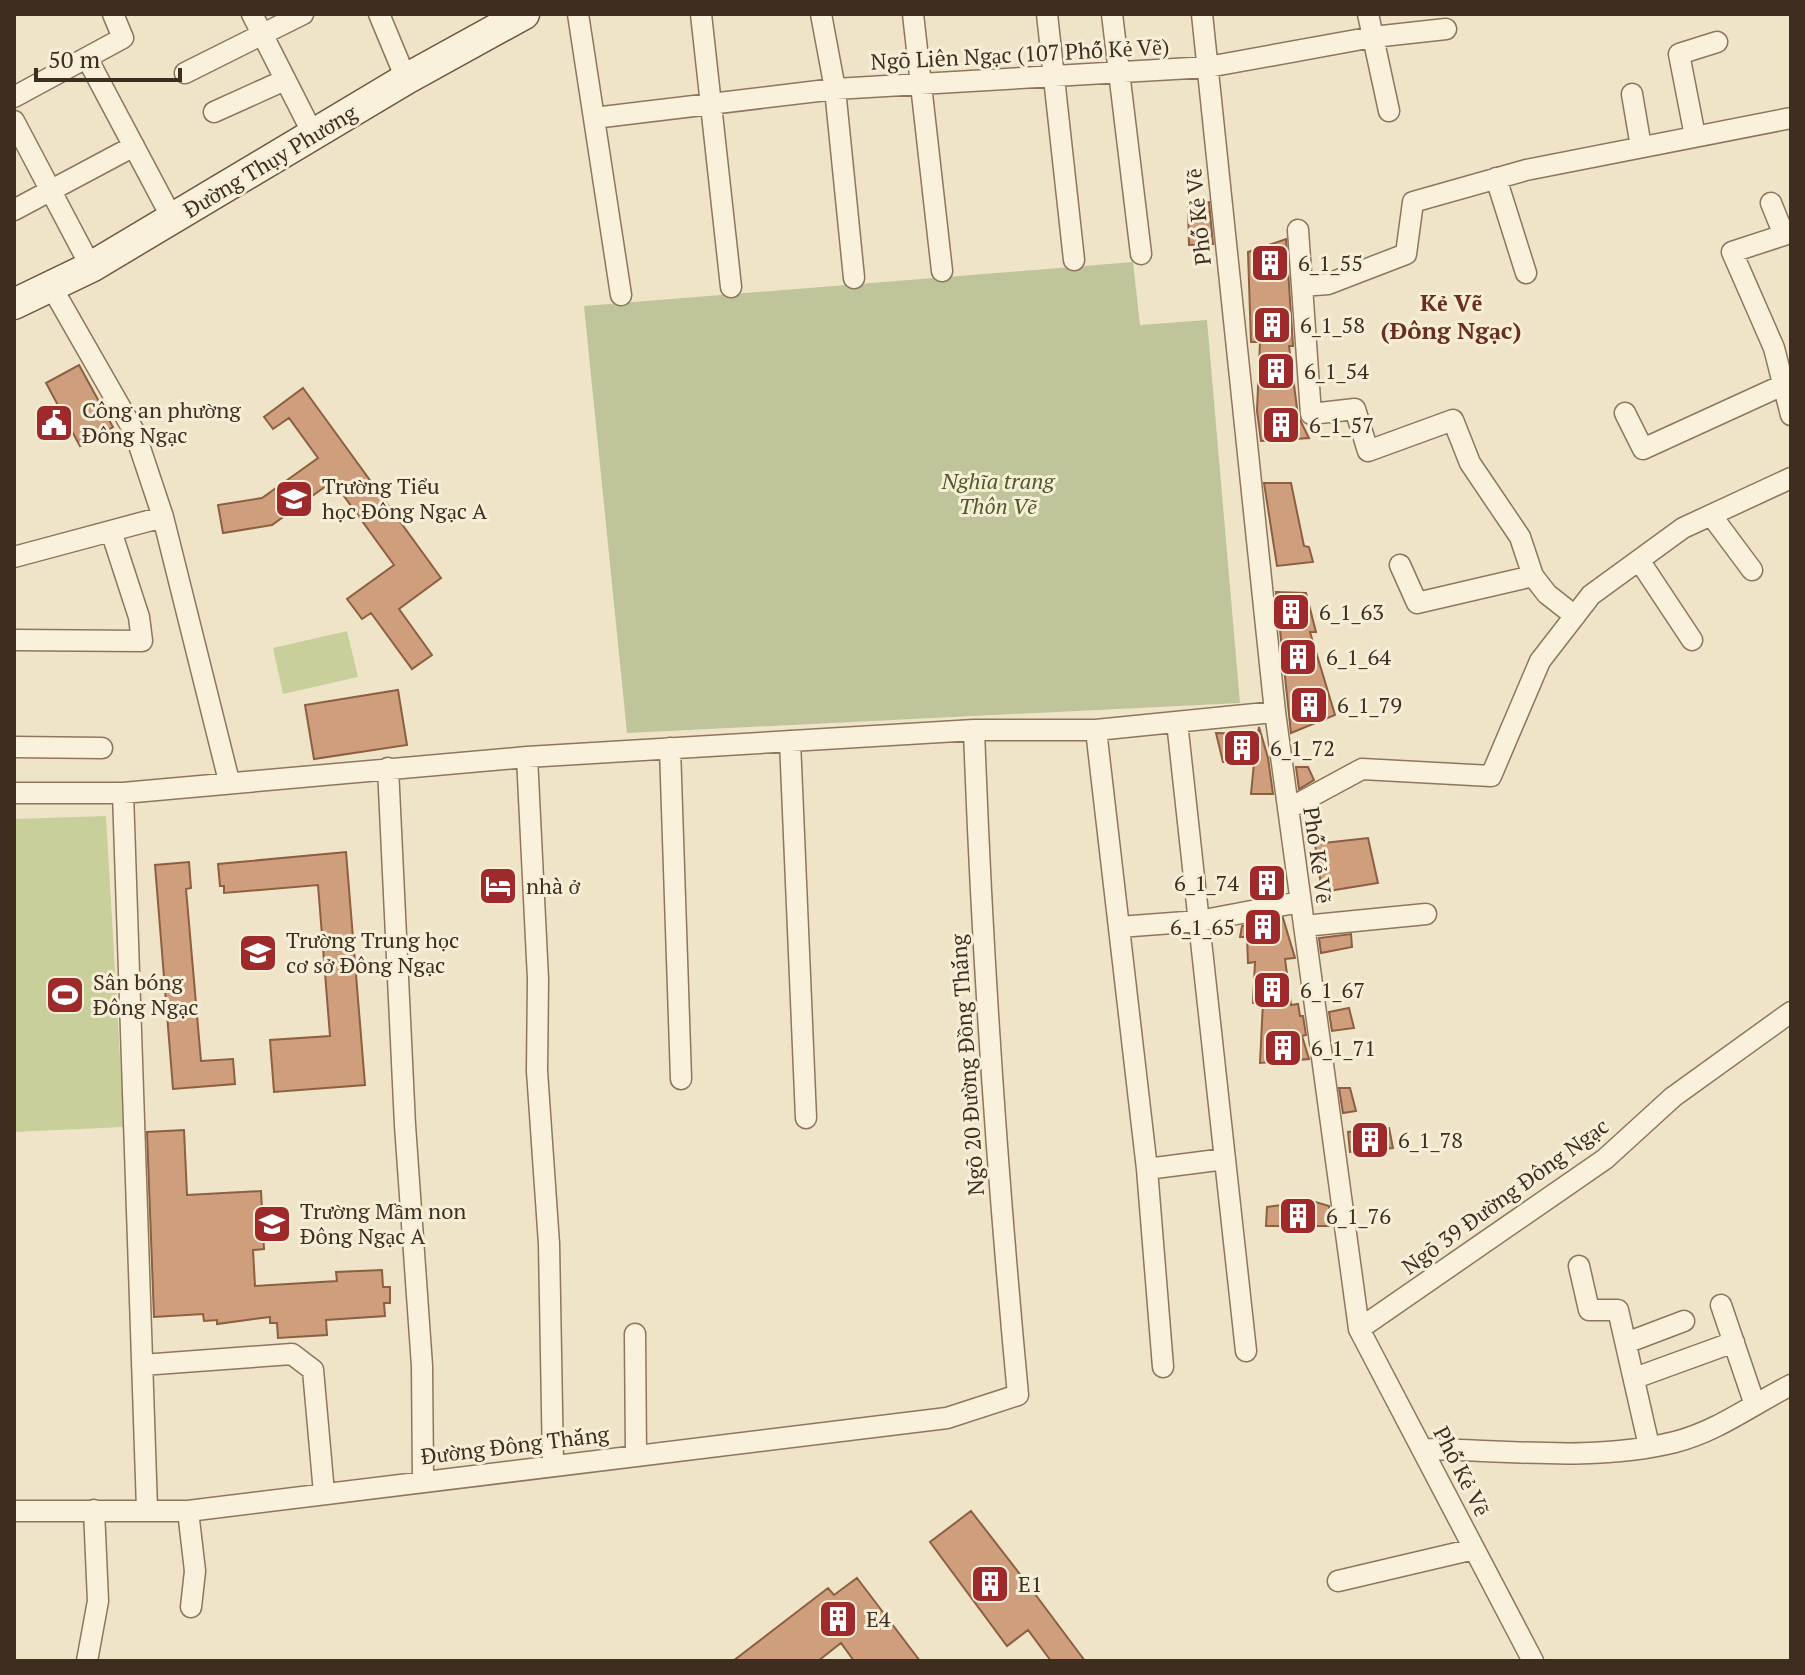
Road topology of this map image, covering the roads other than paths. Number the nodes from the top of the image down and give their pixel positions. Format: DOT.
graph roads {
  1 [pos="113,14"];
  2 [pos="252,14"];
  3 [pos="303,14"];
  4 [pos="379,14"];
  5 [pos="524,14"];
  6 [pos="578,14"];
  7 [pos="701,14"];
  8 [pos="821,14"];
  9 [pos="913,14"];
  10 [pos="1047,14"];
  11 [pos="1112,14"];
  12 [pos="1202,14"];
  13 [pos="1368,14"];
  14 [pos="1446,29"];
  15 [pos="263,36"];
  16 [pos="1373,37"];
  17 [pos="1717,42"];
  18 [pos="87,58"];
  19 [pos="1208,67"];
  20 [pos="1119,72"];
  21 [pos="185,73"];
  22 [pos="1054,76"];
  23 [pos="406,79"];
  24 [pos="285,80"];
  25 [pos="919,84"];
  26 [pos="835,89"];
  27 [pos="1632,94"];
  28 [pos="14,97"];
  29 [pos="710,104"];
  30 [pos="1389,111"];
  31 [pos="214,112"];
  32 [pos="594,118"];
  33 [pos="14,121"];
  34 [pos="1789,123"];
  35 [pos="313,134"];
  36 [pos="1695,136"];
  37 [pos="134,146"];
  38 [pos="1641,147"];
  39 [pos="1496,178"];
  40 [pos="50,189"];
  41 [pos="1771,203"];
  42 [pos="14,210"];
  43 [pos="173,220"];
  44 [pos="1298,230"];
  45 [pos="1141,254"];
  46 [pos="1074,260"];
  47 [pos="91,267"];
  48 [pos="942,271"];
  49 [pos="1526,273"];
  50 [pos="854,278"];
  51 [pos="51,286"];
  52 [pos="1302,286"];
  53 [pos="731,287"];
  54 [pos="621,295"];
  55 [pos="14,303"];
  56 [pos="1782,344"];
  57 [pos="1783,385"];
  58 [pos="1625,413"];
  59 [pos="1791,415"];
  60 [pos="1791,478"];
  61 [pos="1711,515"];
  62 [pos="163,517"];
  63 [pos="111,531"];
  64 [pos="14,557"];
  65 [pos="1639,560"];
  66 [pos="1400,565"];
  67 [pos="1752,570"];
  68 [pos="1533,576"];
  69 [pos="1575,616"];
  70 [pos="14,640"];
  71 [pos="1692,640"];
  72 [pos="1275,712"];
  73 [pos="1177,722"];
  74 [pos="974,730"];
  75 [pos="1096,730"];
  76 [pos="790,741"];
  77 [pos="14,747"];
  78 [pos="102,748"];
  79 [pos="670,748"];
  80 [pos="527,757"];
  81 [pos="388,768"];
  82 [pos="229,781"];
  83 [pos="14,793"];
  84 [pos="123,793"];
  85 [pos="1288,809"];
  86 [pos="1300,902"];
  87 [pos="1426,914"];
  88 [pos="1199,921"];
  89 [pos="1304,926"];
  90 [pos="1119,927"];
  91 [pos="1791,1012"];
  92 [pos="681,1079"];
  93 [pos="806,1118"];
  94 [pos="1225,1159"];
  95 [pos="1147,1169"];
  96 [pos="1579,1266"];
  97 [pos="1721,1305"];
  98 [pos="1684,1321"];
  99 [pos="1359,1329"];
  100 [pos="635,1334"];
  101 [pos="1734,1342"];
  102 [pos="1626,1343"];
  103 [pos="1246,1351"];
  104 [pos="142,1365"];
  105 [pos="1163,1367"];
  106 [pos="1635,1378"];
  107 [pos="1791,1385"];
  108 [pos="1018,1395"];
  109 [pos="1755,1405"];
  110 [pos="1649,1446"];
  111 [pos="1424,1449"];
  112 [pos="636,1454"];
  113 [pos="553,1464"];
  114 [pos="423,1480"];
  115 [pos="324,1493"];
  116 [pos="147,1509"];
  117 [pos="94,1510"];
  118 [pos="14,1511"];
  119 [pos="188,1511"];
  120 [pos="1474,1549"];
  121 [pos="1338,1581"];
  122 [pos="191,1607"];
  123 [pos="87,1661"];
  124 [pos="1533,1661"];
  1 -- 18 [label="street"];
  2 -- 15 [label="street"];
  3 -- 15 [label="street"];
  4 -- 23 [label="street"];
  5 -- 23 [label="main road, Đường Thụy Phương"];
  6 -- 32 [label="street"];
  7 -- 29 [label="street"];
  8 -- 26 [label="street"];
  9 -- 25 [label="street"];
  10 -- 22 [label="street"];
  11 -- 20 [label="street"];
  12 -- 19 [label="street, Phố Kẻ Vẽ"];
  13 -- 16 [label="street"];
  14 -- 16 [label="street, Ngõ Liên Ngạc (107 Phố Kẻ Vẽ)"];
  15 -- 21 [label="street"];
  15 -- 24 [label="street"];
  16 -- 19 [label="street, Ngõ Liên Ngạc (107 Phố Kẻ Vẽ)"];
  16 -- 30 [label="street"];
  17 -- 36 [label="street"];
  18 -- 28 [label="street"];
  18 -- 37 [label="street"];
  19 -- 20 [label="street, Ngõ Liên Ngạc (107 Phố Kẻ Vẽ)"];
  19 -- 72 [label="street, Phố Kẻ Vẽ"];
  20 -- 22 [label="street, Ngõ Liên Ngạc (107 Phố Kẻ Vẽ)"];
  20 -- 45 [label="street"];
  22 -- 25 [label="street, Ngõ Liên Ngạc (107 Phố Kẻ Vẽ)"];
  22 -- 46 [label="street"];
  23 -- 35 [label="main road, Đường Thụy Phương"];
  24 -- 31 [label="street"];
  24 -- 35 [label="street"];
  25 -- 26 [label="street, Ngõ Liên Ngạc (107 Phố Kẻ Vẽ)"];
  25 -- 48 [label="street"];
  26 -- 29 [label="street, Ngõ Liên Ngạc (107 Phố Kẻ Vẽ)"];
  26 -- 50 [label="street"];
  27 -- 38 [label="street"];
  29 -- 32 [label="street, Ngõ Liên Ngạc (107 Phố Kẻ Vẽ)"];
  29 -- 53 [label="street"];
  32 -- 54 [label="street"];
  33 -- 40 [label="street"];
  34 -- 36 [label="street"];
  35 -- 43 [label="main road, Đường Thụy Phương"];
  36 -- 38 [label="street"];
  37 -- 40 [label="street"];
  37 -- 43 [label="street"];
  38 -- 39 [label="street"];
  39 -- 49 [label="street"];
  39 -- 52 [label="street"];
  40 -- 42 [label="street"];
  40 -- 47 [label="street"];
  41 -- 56 [label="street"];
  43 -- 47 [label="main road, Đường Thụy Phương"];
  44 -- 52 [label="street"];
  47 -- 51 [label="main road, Đường Thụy Phương"];
  51 -- 55 [label="main road, Đường Thụy Phương"];
  51 -- 62 [label="street"];
  52 -- 68 [label="street"];
  56 -- 57 [label="street"];
  57 -- 58 [label="street"];
  57 -- 59 [label="street"];
  60 -- 61 [label="street"];
  61 -- 65 [label="street"];
  61 -- 67 [label="street"];
  62 -- 63 [label="street"];
  62 -- 82 [label="street"];
  63 -- 64 [label="street"];
  63 -- 70 [label="street"];
  65 -- 69 [label="street"];
  65 -- 71 [label="street"];
  66 -- 68 [label="street"];
  68 -- 69 [label="street"];
  69 -- 85 [label="street"];
  72 -- 73 [label="street"];
  72 -- 85 [label="street, Phố Kẻ Vẽ"];
  73 -- 75 [label="street"];
  73 -- 88 [label="street"];
  74 -- 75 [label="street"];
  74 -- 76 [label="street"];
  74 -- 108 [label="street, Ngõ 20 Đường Đồng Thắng"];
  75 -- 90 [label="street"];
  76 -- 79 [label="street"];
  76 -- 93 [label="street"];
  77 -- 78 [label="street"];
  79 -- 80 [label="street"];
  79 -- 92 [label="street"];
  80 -- 81 [label="street"];
  80 -- 113 [label="street"];
  81 -- 82 [label="street"];
  81 -- 114 [label="street"];
  82 -- 84 [label="street"];
  83 -- 84 [label="street"];
  84 -- 104 [label="street"];
  85 -- 86 [label="street, Phố Kẻ Vẽ"];
  86 -- 88 [label="street"];
  86 -- 89 [label="street, Phố Kẻ Vẽ"];
  87 -- 89 [label="street"];
  88 -- 90 [label="street"];
  88 -- 94 [label="street"];
  89 -- 99 [label="street, Phố Kẻ Vẽ"];
  90 -- 95 [label="street"];
  91 -- 99 [label="street, Ngõ 39 Đường Đông Ngạc"];
  94 -- 95 [label="street"];
  94 -- 103 [label="street"];
  95 -- 105 [label="street"];
  96 -- 102 [label="street"];
  97 -- 101 [label="street"];
  98 -- 102 [label="street"];
  99 -- 111 [label="street, Phố Kẻ Vẽ"];
  100 -- 112 [label="street"];
  101 -- 106 [label="street"];
  101 -- 109 [label="street"];
  102 -- 106 [label="street"];
  104 -- 115 [label="street"];
  104 -- 116 [label="street"];
  106 -- 110 [label="street"];
  107 -- 109 [label="street"];
  108 -- 112 [label="street, Đường Đông Thắng"];
  109 -- 110 [label="street"];
  110 -- 111 [label="street"];
  111 -- 120 [label="street, Phố Kẻ Vẽ"];
  112 -- 113 [label="street, Đường Đông Thắng"];
  113 -- 114 [label="street, Đường Đông Thắng"];
  114 -- 115 [label="street, Đường Đông Thắng"];
  115 -- 119 [label="street, Đường Đông Thắng"];
  116 -- 117 [label="street, Đường Đông Thắng"];
  116 -- 119 [label="street, Đường Đông Thắng"];
  117 -- 118 [label="street, Đường Đông Thắng"];
  117 -- 123 [label="street"];
  119 -- 122 [label="street"];
  120 -- 121 [label="street"];
  120 -- 124 [label="street, Phố Kẻ Vẽ"];
}
